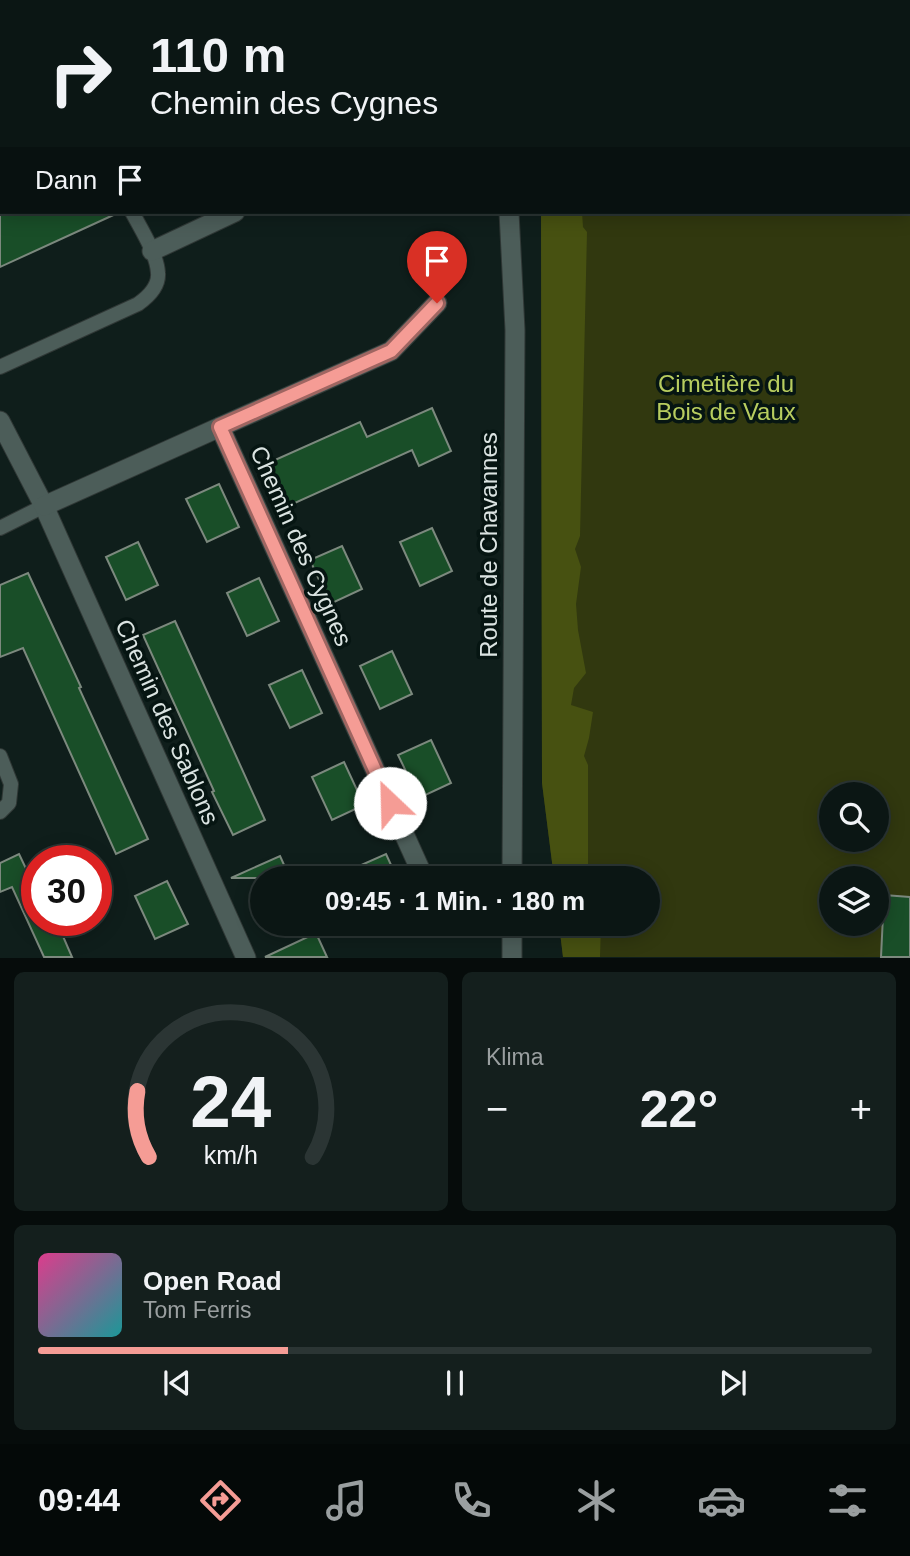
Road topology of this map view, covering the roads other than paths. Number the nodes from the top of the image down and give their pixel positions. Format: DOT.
graph roads {
  1 [pos="133,214"];
  2 [pos="231,214"];
  3 [pos="509,214"];
  4 [pos="152,251"];
  5 [pos="437,303"];
  6 [pos="0,367"];
  7 [pos="0,421"];
  8 [pos="220,427"];
  9 [pos="44,506"];
  10 [pos="0,528"];
  11 [pos="0,756"];
  12 [pos="0,811"];
  13 [pos="419,866"];
  14 [pos="512,866"];
  15 [pos="512,936"];
  16 [pos="246,957"];
  17 [pos="512,957"];
  1 -- 4 [label="lane"];
  2 -- 4 [label="street"];
  3 -- 14 [label="street, Route de Chavannes"];
  4 -- 6 [label="lane"];
  5 -- 8 [label="street, Chemin des Cygnes"];
  7 -- 9 [label="street"];
  8 -- 9 [label="street"];
  8 -- 13 [label="street, Chemin des Cygnes"];
  9 -- 10 [label="lane"];
  9 -- 16 [label="street, Chemin des Sablons"];
  11 -- 12 [label="lane"];
  15 -- 17 [label="street"];
}
